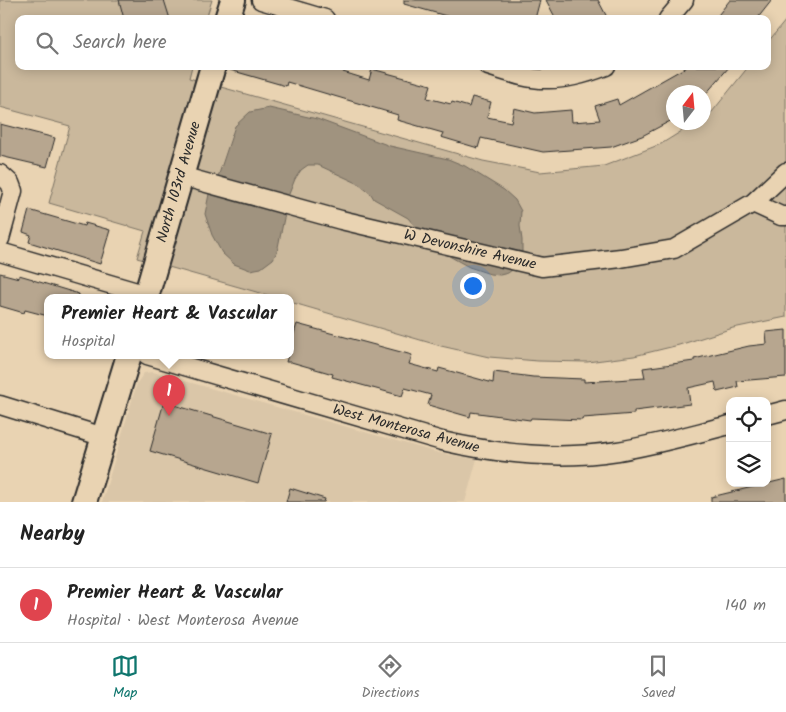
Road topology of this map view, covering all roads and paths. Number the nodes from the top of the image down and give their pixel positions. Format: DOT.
graph roads {
  1 [pos="233,0"];
  2 [pos="261,0"];
  3 [pos="684,0"];
  4 [pos="228,15"];
  5 [pos="312,15"];
  6 [pos="671,15"];
  7 [pos="212,70"];
  8 [pos="502,70"];
  9 [pos="593,70"];
  10 [pos="786,172"];
  11 [pos="0,174"];
  12 [pos="181,176"];
  13 [pos="753,203"];
  14 [pos="786,216"];
  15 [pos="0,239"];
  16 [pos="0,252"];
  17 [pos="139,294"];
  18 [pos="147,294"];
  19 [pos="128,359"];
  20 [pos="161,359"];
  21 [pos="0,405"];
  22 [pos="786,410"];
  23 [pos="771,414"];
  24 [pos="726,426"];
  25 [pos="104,438"];
  26 [pos="84,502"];
  1 -- 4 [label="street"];
  2 -- 5 [label="street"];
  3 -- 6 [label="street"];
  7 -- 12 [label="street, North 103rd Avenue"];
  8 -- 9 [label="street"];
  10 -- 13 [label="street, W Devonshire Avenue"];
  11 -- 15 [label="street"];
  12 -- 13 [label="street, W Devonshire Avenue"];
  12 -- 18 [label="street, North 103rd Avenue"];
  13 -- 14 [label="street"];
  16 -- 17 [label="street"];
  19 -- 25 [label="street"];
  20 -- 24 [label="street, West Monterosa Avenue"];
  21 -- 25 [label="street"];
  22 -- 23 [label="street"];
  25 -- 26 [label="street"];
}
